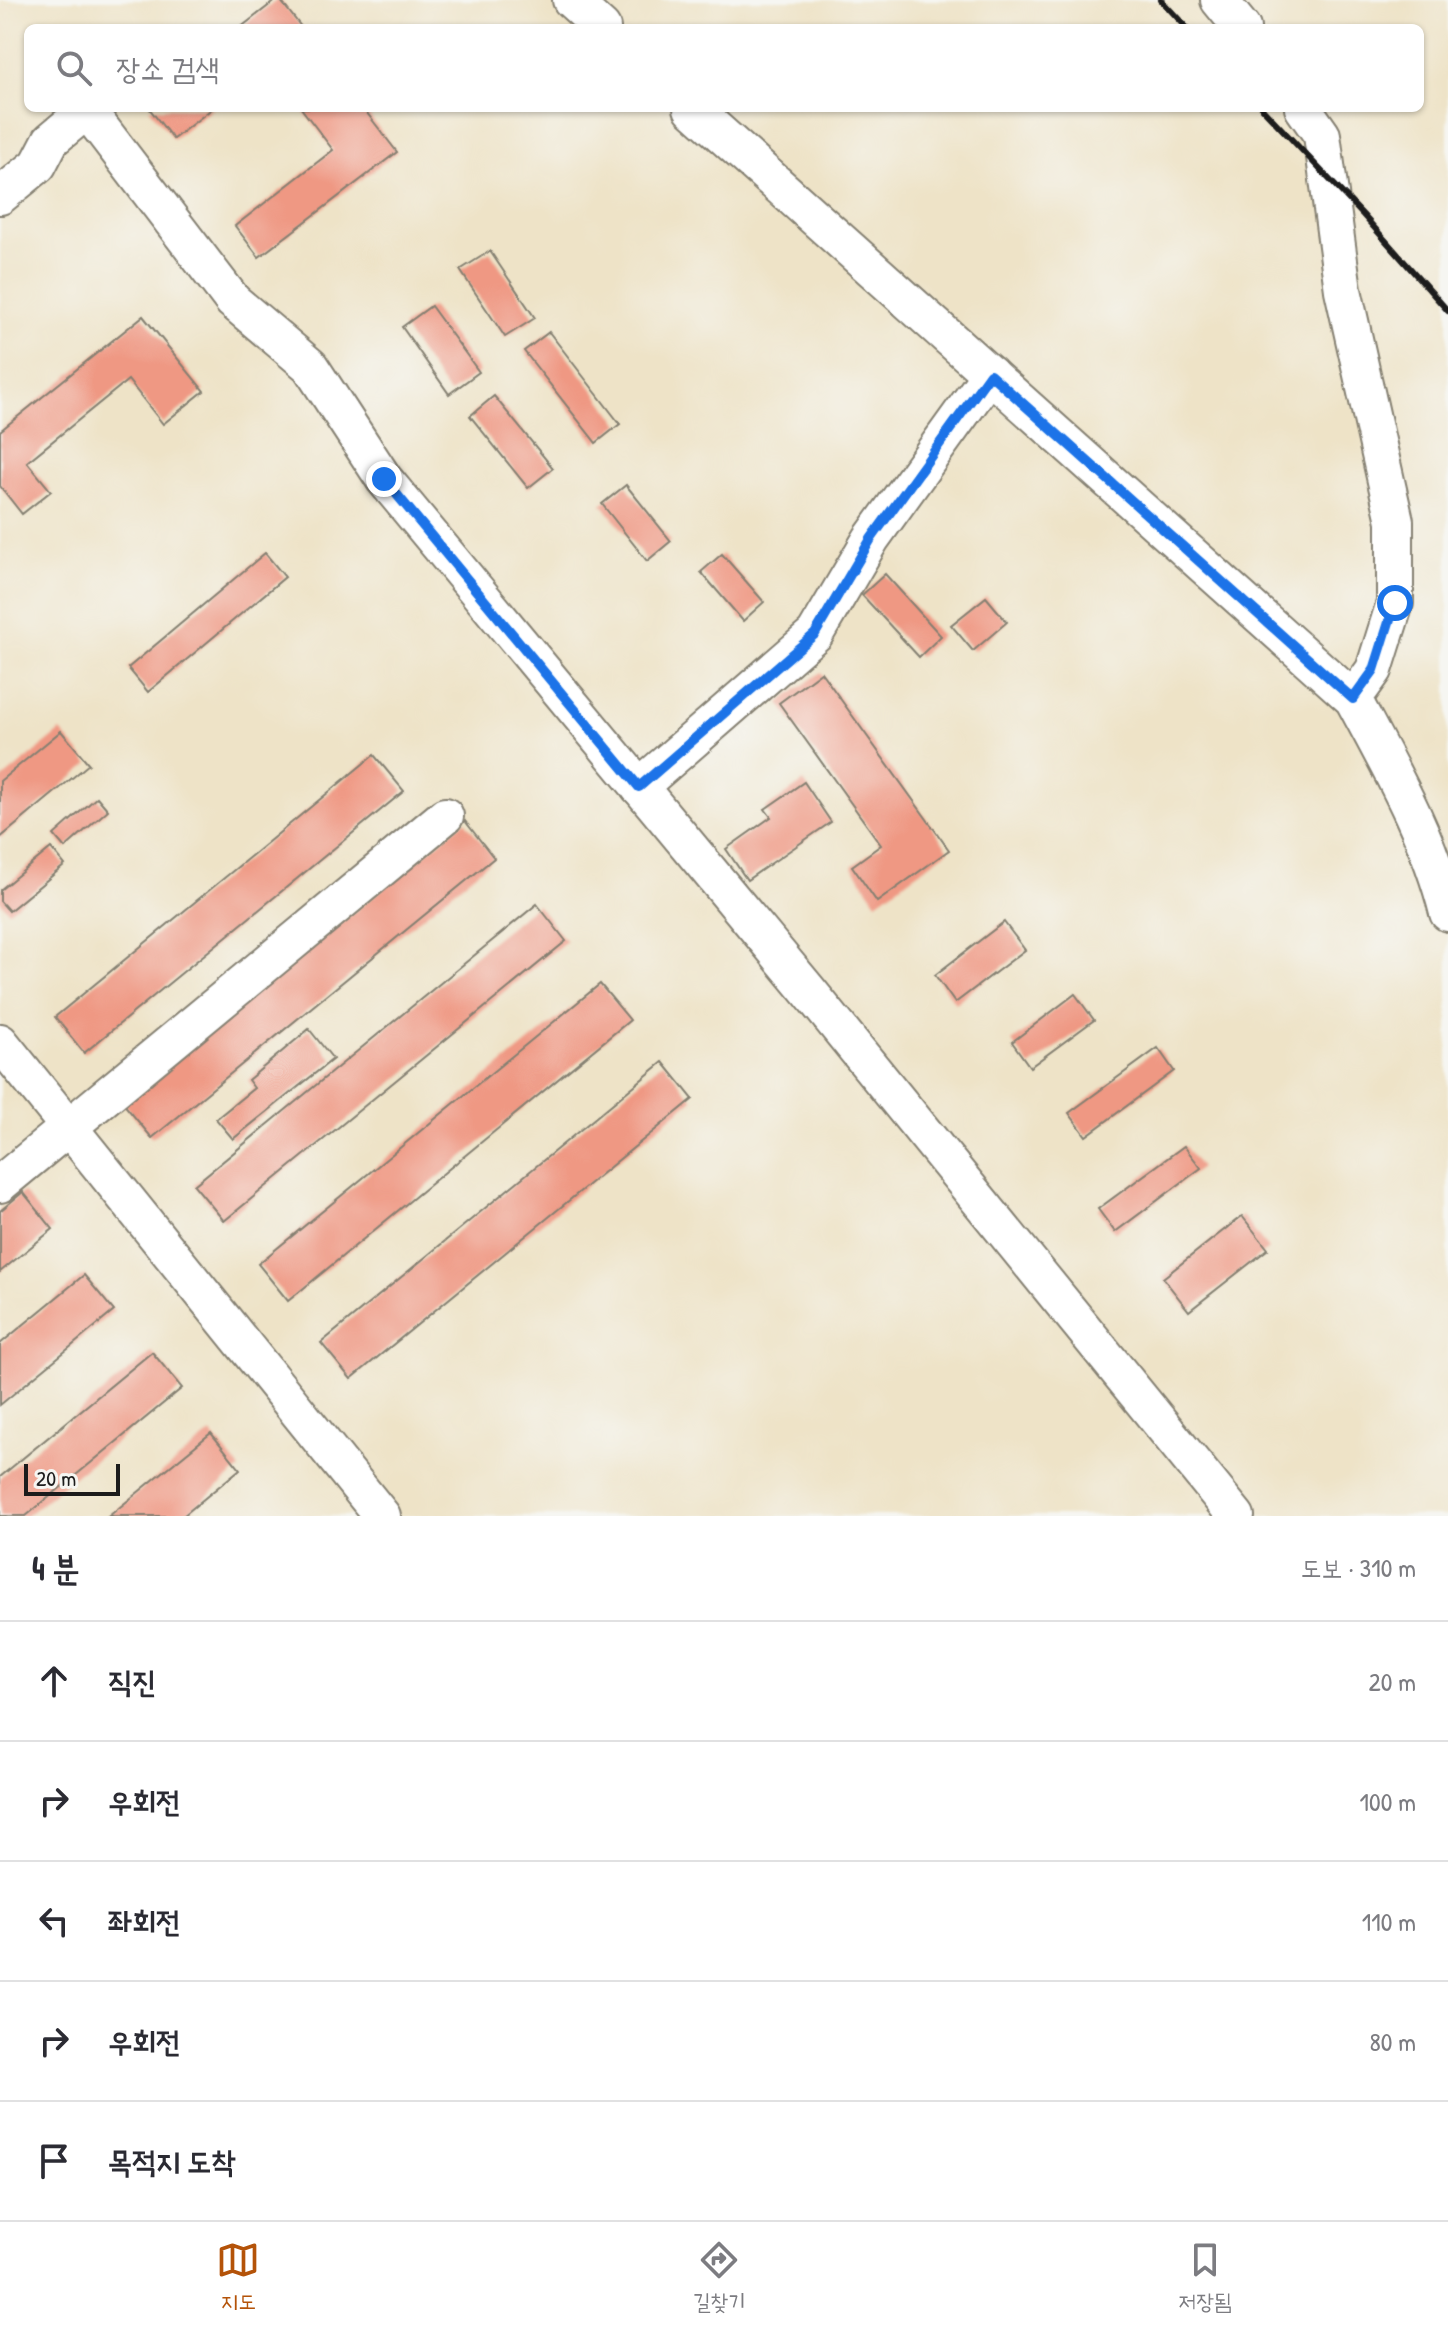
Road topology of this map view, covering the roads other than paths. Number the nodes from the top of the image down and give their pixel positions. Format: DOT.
graph roads {
  1 [pos="571,0"];
  2 [pos="1219,0"];
  3 [pos="598,24"];
  4 [pos="1239,24"];
  5 [pos="85,112"];
  6 [pos="89,112"];
  7 [pos="696,112"];
  8 [pos="1306,112"];
  9 [pos="0,196"];
  10 [pos="990,374"];
  11 [pos="1353,699"];
  12 [pos="639,787"];
  13 [pos="445,816"];
  14 [pos="1448,913"];
  15 [pos="0,1042"];
  16 [pos="69,1127"];
  17 [pos="0,1184"];
  18 [pos="382,1516"];
  19 [pos="1236,1516"];
  1 -- 3 [label="street"];
  2 -- 4 [label="street"];
  5 -- 9 [label="street"];
  6 -- 12 [label="street"];
  7 -- 10 [label="street"];
  8 -- 11 [label="street"];
  10 -- 11 [label="street"];
  10 -- 12 [label="street"];
  11 -- 14 [label="street"];
  12 -- 19 [label="street"];
  13 -- 16 [label="street"];
  15 -- 16 [label="street"];
  16 -- 17 [label="street"];
  16 -- 18 [label="street"];
}
